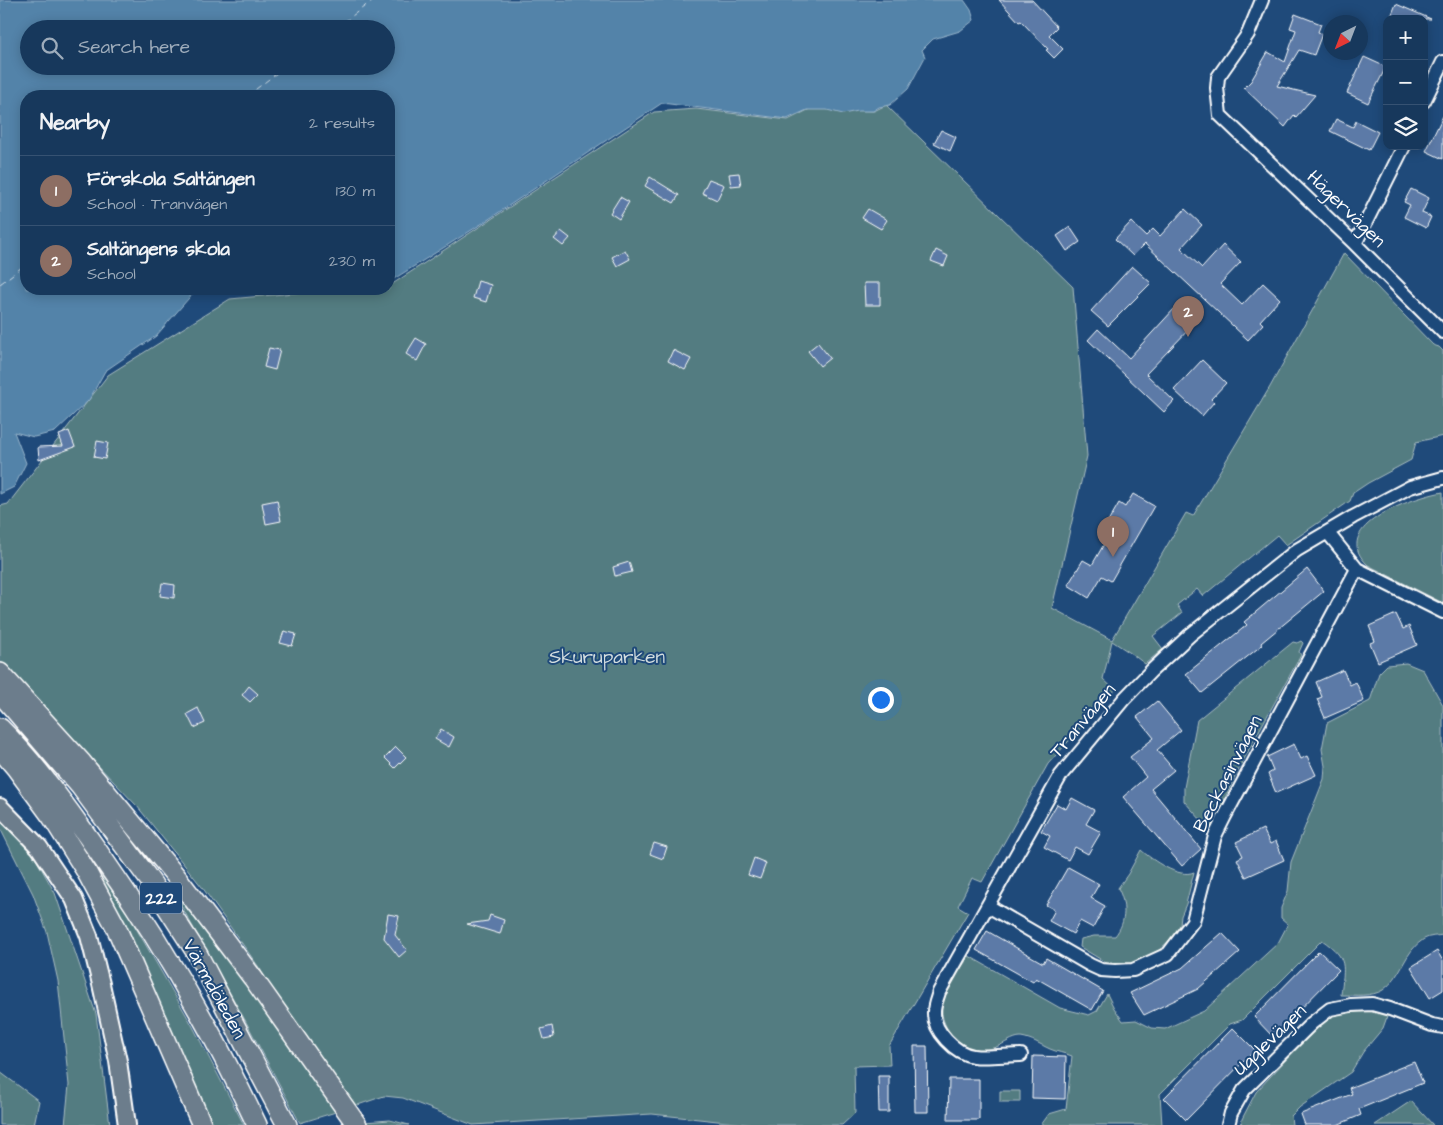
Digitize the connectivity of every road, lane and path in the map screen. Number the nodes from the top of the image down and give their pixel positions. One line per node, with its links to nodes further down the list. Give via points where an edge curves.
1 (1262, 0): 6 (street, Hägervägen, via 1248,34 1218,78 1220,115)
2 (1443, 62): 3 (street)
3 (1439, 84): 4 (street)
4 (1428, 96)
5 (1402, 150): 6 (street)
6 (1356, 244): 7 (street, Hägervägen)
7 (1443, 332)
8 (1443, 478): 9 (street, Tranvägen, via 1410,487)
9 (1328, 533): 10 (street); 17 (street, Tranvägen, via 1297,550 1190,635 1124,700 1061,775)
10 (1357, 569): 11 (street); 17 (street, Beckasinvägen, via 1225,816 1216,836 1192,921 1168,954 1133,970 1101,970)
11 (1443, 612)
12 (0, 674): 14 (highway)
13 (0, 693): 14 (highway, 222)
14 (25, 710): 25 (highway, Värmdöleden / 222, via 151,882 198,956); 26 (highway, via 82,763 175,875)
15 (2, 737): 23 (highway, via 16,768 52,817 116,927); 24 (highway, Värmdöleden / 222, via 81,828 114,874 202,1017)
16 (0, 807): 18 (main road, via 40,847 74,899 89,936)
17 (988, 906): 20 (street, Tranvägen, via 939,992 934,1013 941,1033 960,1051 973,1056)
18 (107, 1017): 21 (main road); 22 (main road, via 118,1061)
19 (1443, 1027): 27 (street, Ugglevägen, via 1372,1004 1330,1009 1244,1090)
20 (1021, 1055)
21 (116, 1125)
22 (127, 1125)
23 (202, 1125)
24 (257, 1125)
25 (288, 1125)
26 (357, 1125)
27 (1228, 1125)

